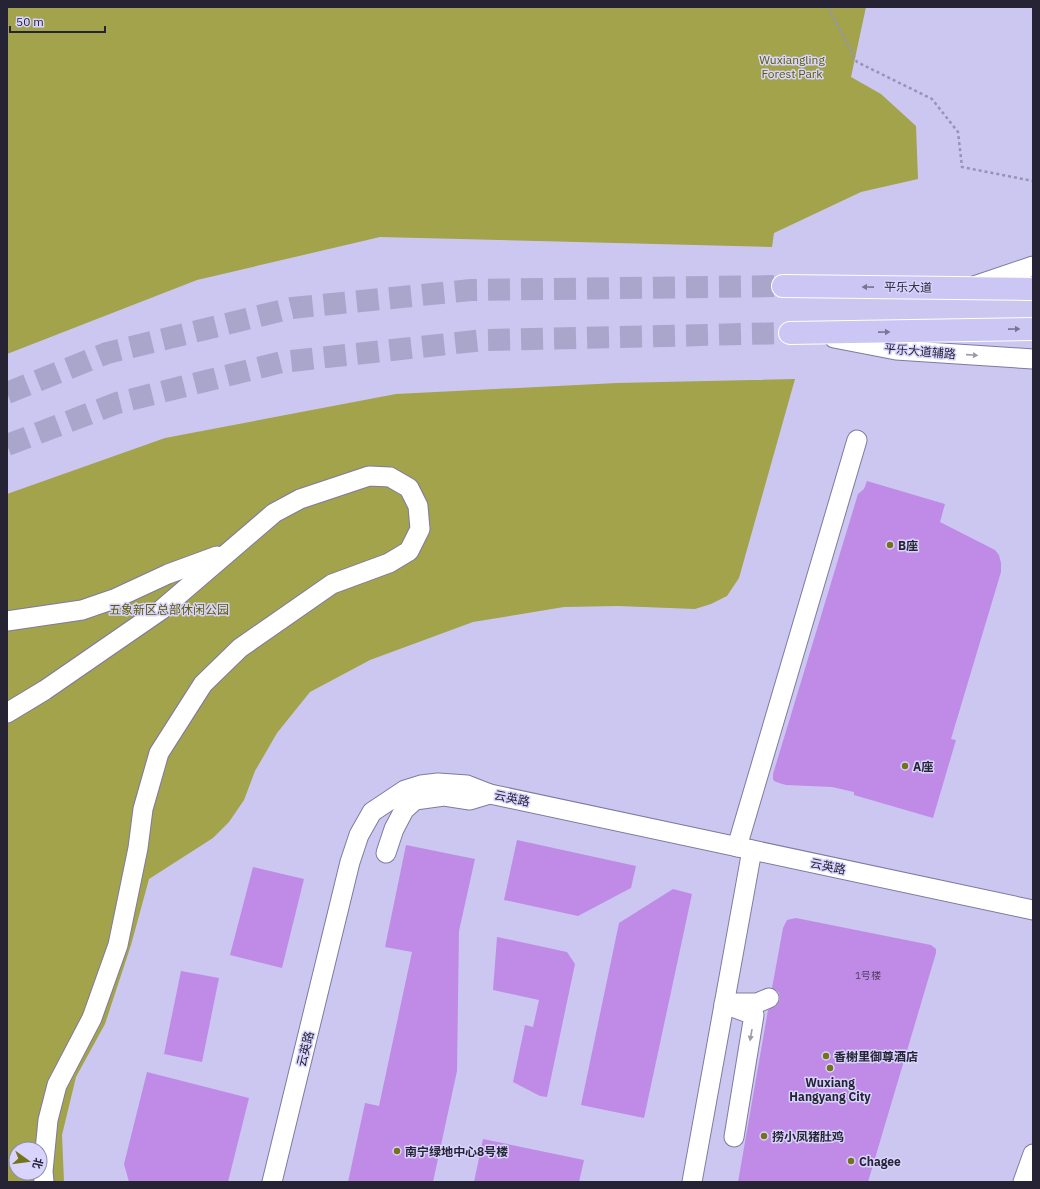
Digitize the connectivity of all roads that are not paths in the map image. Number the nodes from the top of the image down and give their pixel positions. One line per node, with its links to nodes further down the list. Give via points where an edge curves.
1 (1033, 266): 3 (street)
2 (783, 286): 3 (highway, 平乐大道, one-way to 2)
3 (968, 288): 4 (highway, 平乐大道)
4 (1033, 289)
5 (1033, 329): 6 (highway, one-way to 5)
6 (799, 333): 7 (street, 平乐大道辅路, one-way to 7, via 896,350)
7 (1033, 359)
8 (857, 440): 13 (street)
9 (228, 552): 10 (street, via 82,610); 11 (street, via 161,610 45,690); 20 (street, via 274,513 300,499 369,476 390,478 409,488 418,506 420,529 409,551 389,563 332,584 240,648 203,684 160,753 143,809 138,848 118,945 92,1018 57,1085 48,1120)
10 (7, 621)
11 (7, 713)
12 (490, 794): 13 (street, 云英路); 14 (street, via 470,800 444,796 415,800 404,810); 21 (street, 云英路, via 467,785 438,783 405,790 372,812 359,835 350,862)
13 (745, 849): 15 (street, 云英路); 17 (street)
14 (386, 853)
15 (1033, 910)
16 (769, 998): 17 (street, via 757,1003)
17 (724, 1004): 18 (street, one-way to 18, via 754,1015); 22 (street)
18 (734, 1137)
19 (1033, 1154): 23 (street)
20 (44, 1182)
21 (272, 1182)
22 (692, 1182)
23 (1023, 1182)

